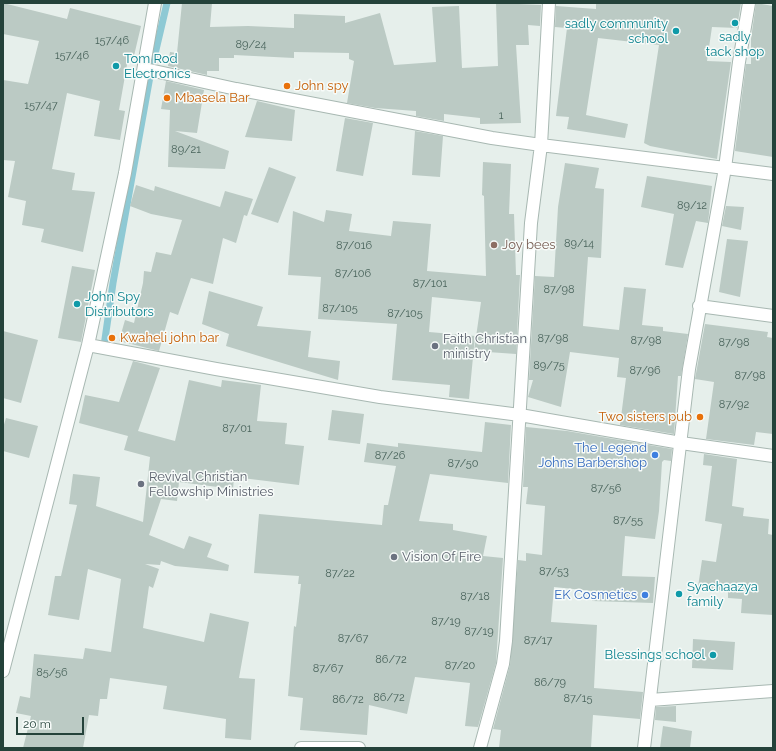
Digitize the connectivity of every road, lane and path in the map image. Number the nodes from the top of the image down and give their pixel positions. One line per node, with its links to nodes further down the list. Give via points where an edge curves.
1 (155, 3): 4 (street)
2 (549, 3): 5 (street)
3 (749, 3): 6 (street)
4 (145, 69): 5 (street); 10 (street)
5 (541, 145): 6 (street); 11 (street, via 532,223)
6 (725, 168): 7 (street); 8 (street)
7 (773, 174)
8 (699, 306): 9 (street); 12 (street)
9 (773, 316)
10 (88, 344): 11 (street, via 380,397); 14 (street)
11 (520, 415): 12 (street); 19 (street, via 506,641 503,664)
12 (681, 443): 13 (street); 16 (street)
13 (773, 456)
14 (3, 671)
15 (773, 691): 16 (street)
16 (650, 700): 20 (street)
17 (301, 748): 18 (street)
18 (359, 748)
19 (480, 748)
20 (644, 748)

